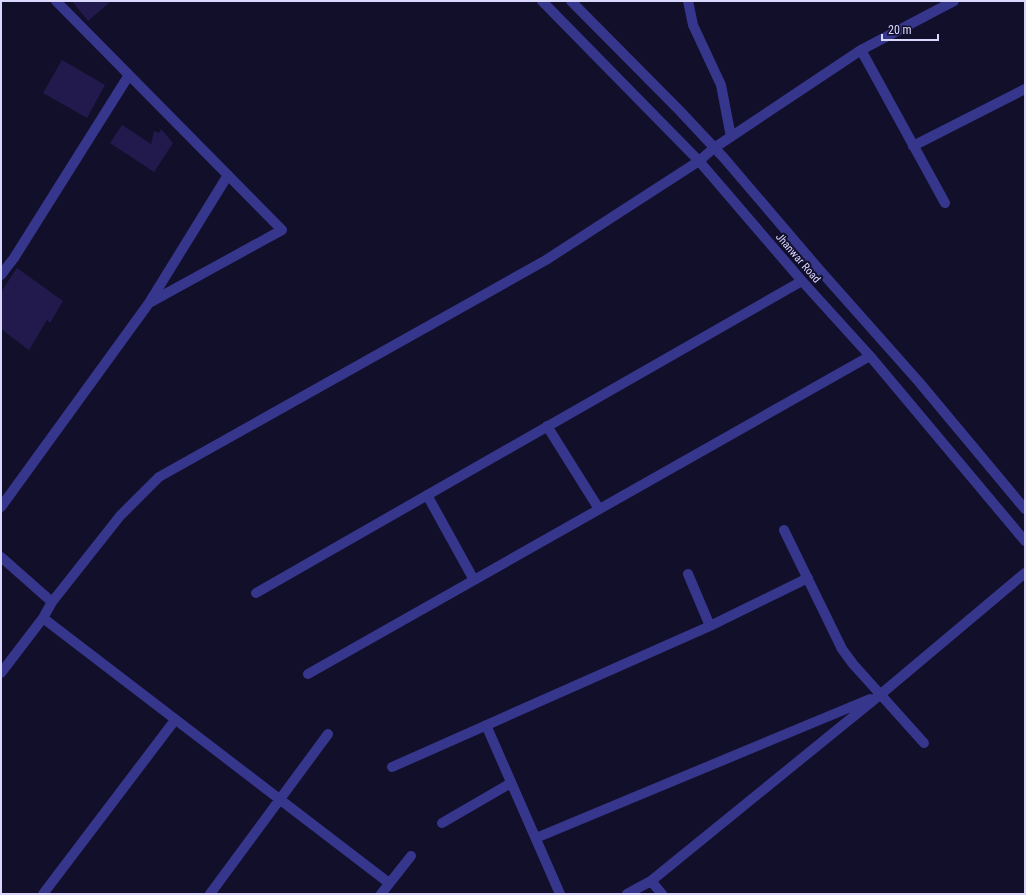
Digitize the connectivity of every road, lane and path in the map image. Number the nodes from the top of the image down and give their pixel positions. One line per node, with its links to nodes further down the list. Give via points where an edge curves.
1 (56, 1): 7 (street)
2 (542, 1): 12 (street, Jhanwar Road)
3 (572, 1): 11 (street, Jhanwar Road)
4 (688, 1): 9 (street, via 693,25 721,84)
5 (954, 1): 6 (street)
6 (861, 50): 9 (street); 10 (street)
7 (129, 75): 13 (street); 15 (street)
8 (1025, 89): 10 (street)
9 (731, 137): 11 (street)
10 (913, 146): 14 (street)
11 (714, 148): 12 (street); 23 (street, Jhanwar Road, via 900,359)
12 (699, 161): 16 (street, Jhanwar Road); 32 (street, via 546,260 159,477 120,516)
13 (228, 175): 17 (street); 17 (street, via 282,230)
14 (945, 203)
15 (1, 275)
16 (802, 280): 18 (street, Jhanwar Road); 19 (street)
17 (149, 303): 21 (street)
18 (870, 356): 22 (street); 25 (street, Jhanwar Road)
19 (547, 426): 20 (street); 22 (street)
20 (427, 495): 30 (street); 31 (street)
21 (2, 505)
22 (599, 509): 30 (street)
23 (1025, 509)
24 (784, 530): 29 (street)
25 (1025, 541)
26 (1, 557): 32 (street)
27 (1025, 573): 37 (street)
28 (688, 574): 34 (street)
29 (808, 578): 34 (street); 37 (street, via 842,649)
30 (474, 580): 36 (street)
31 (256, 593)
32 (52, 602): 33 (street)
33 (43, 618): 35 (street); 38 (street)
34 (710, 626): 39 (street)
35 (1, 673)
36 (308, 674)
37 (882, 694): 41 (street); 46 (street); 48 (street)
38 (175, 720): 44 (street); 50 (street)
39 (486, 726): 42 (street); 43 (street)
40 (328, 734): 44 (street)
41 (924, 743)
42 (392, 767)
43 (511, 783): 45 (street); 46 (street)
44 (280, 800): 49 (street); 51 (street)
45 (442, 823)
46 (536, 838): 53 (street)
47 (411, 856): 49 (street)
48 (651, 880): 54 (street); 55 (street)
49 (389, 883): 52 (street)
50 (43, 894)
51 (210, 894)
52 (381, 894)
53 (560, 894)
54 (627, 894)
55 (662, 894)

